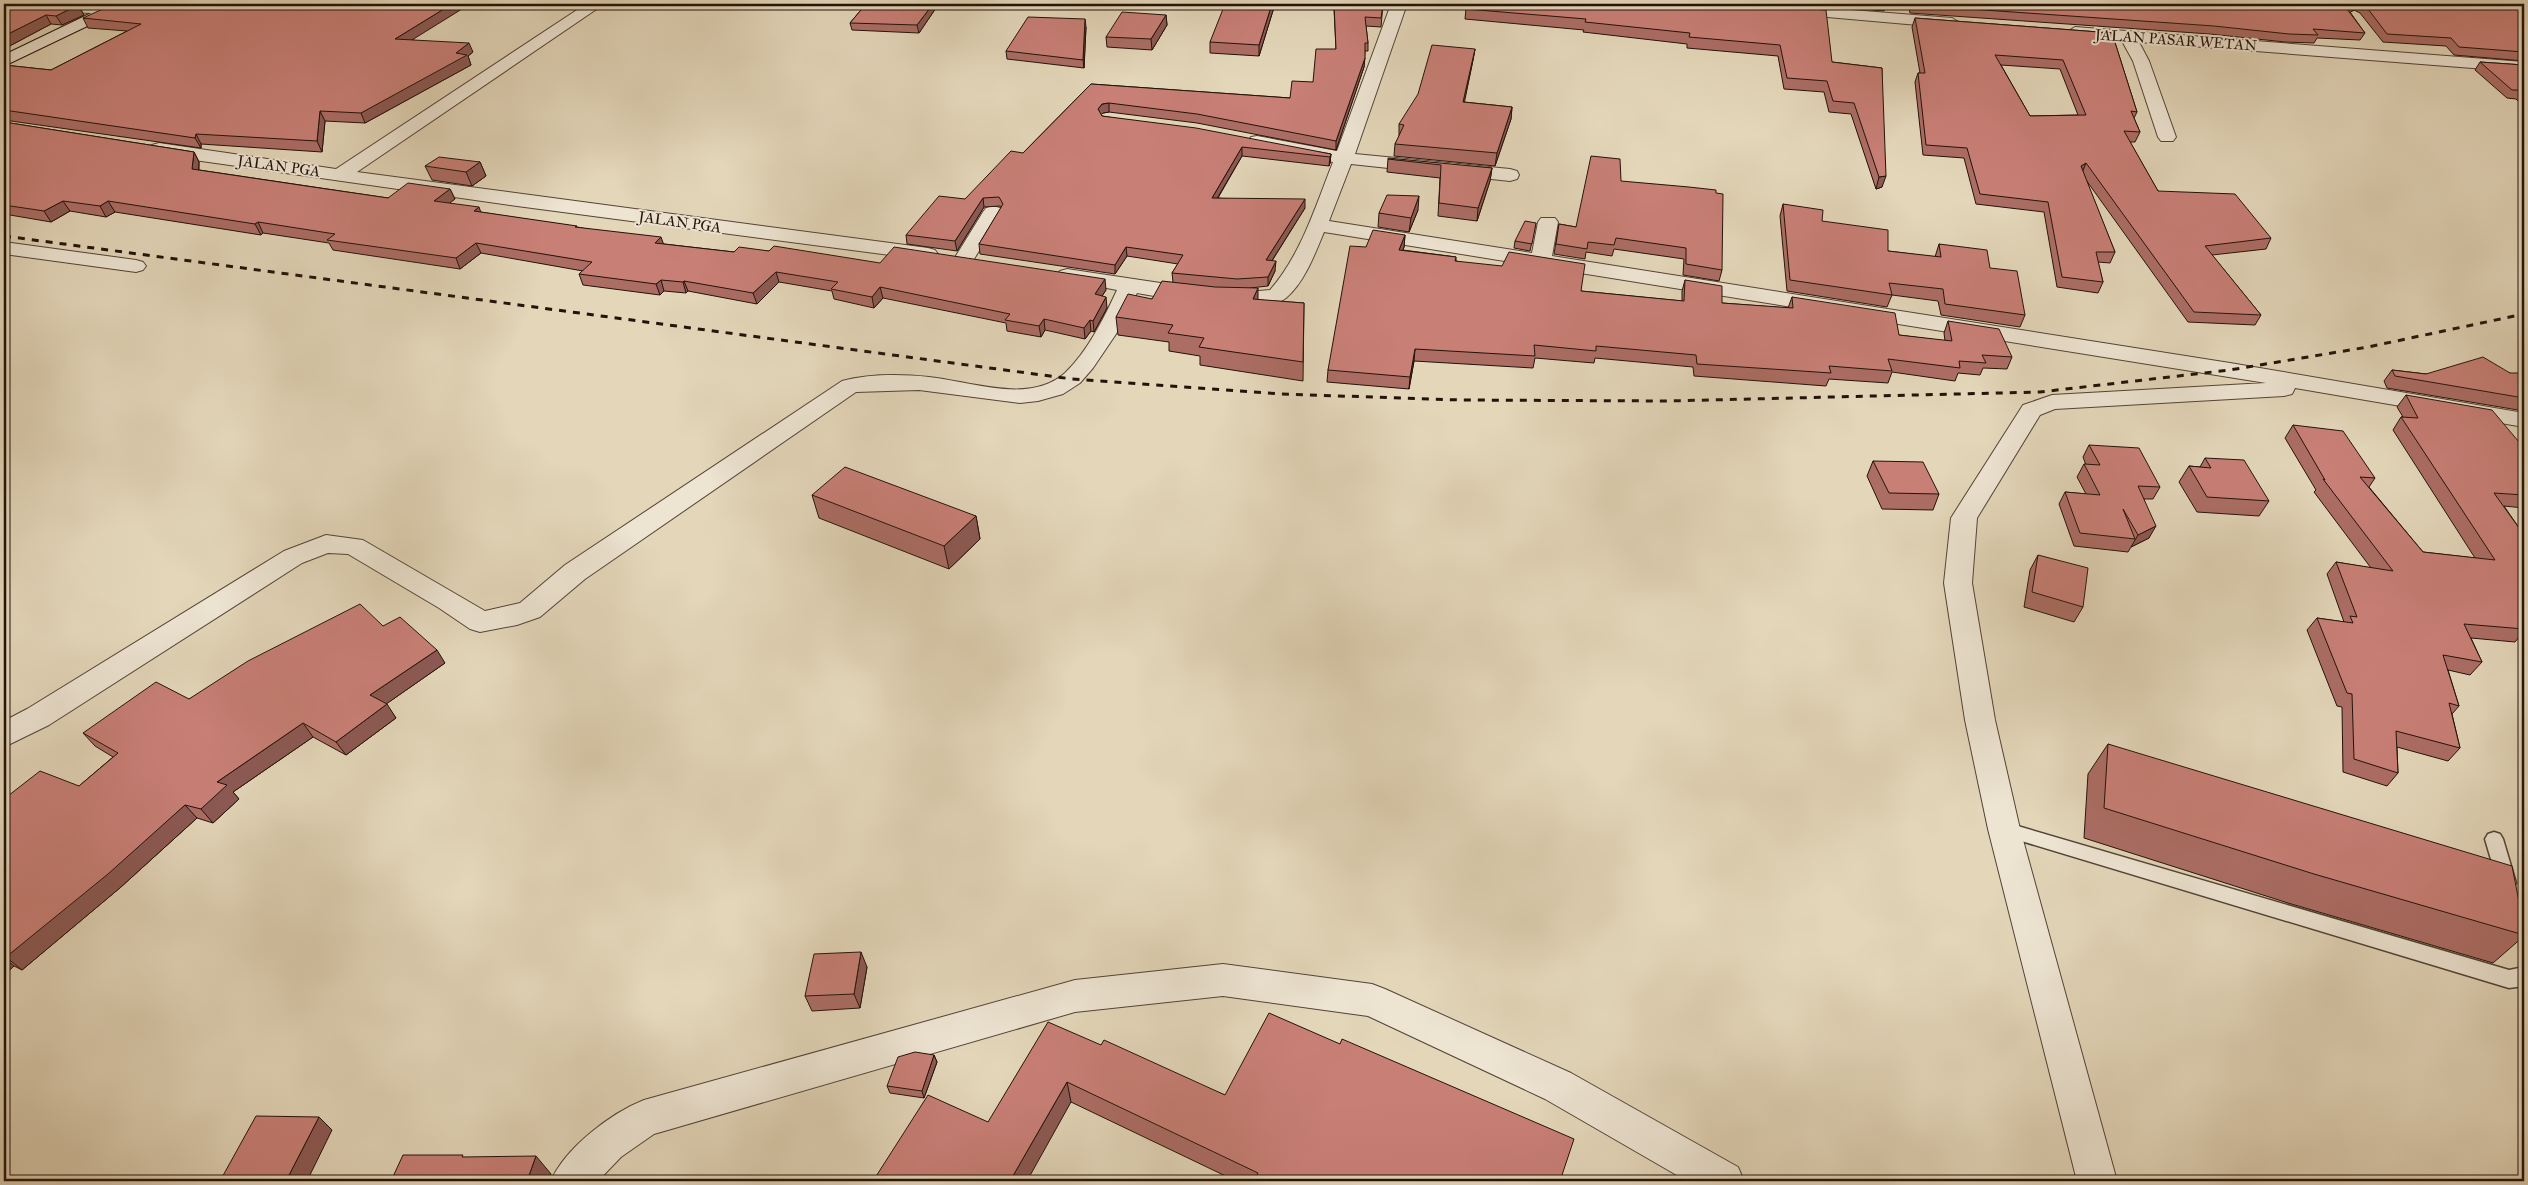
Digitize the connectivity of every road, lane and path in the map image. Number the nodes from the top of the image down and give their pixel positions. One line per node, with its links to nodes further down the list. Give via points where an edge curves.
1 (13, 4): 4 (street)
2 (596, 4): 17 (street)
3 (1399, 4): 16 (street, via 1371,88)
4 (116, 6): 11 (street)
5 (1776, 9): 6 (street)
6 (1972, 24)
7 (2060, 31): 8 (street, JALAN PASAR WETAN)
8 (2128, 36): 10 (street, JALAN PASAR WETAN); 13 (street, via 2141,61)
9 (2370, 40): 10 (street)
10 (2382, 55): 12 (street, JALAN PASAR WETAN)
11 (4, 61)
12 (2524, 67)
13 (2167, 136)
14 (1242, 138): 16 (street)
15 (138, 146): 17 (street, JALAN PGA)
16 (1342, 158): 18 (street); 21 (street)
17 (341, 174): 19 (street, JALAN PGA, via 974,260)
18 (1510, 175)
19 (993, 212)
20 (1548, 222): 23 (street)
21 (1317, 225): 23 (street); 26 (street, via 1291,280 1278,294 1246,299)
22 (4, 248): 24 (street)
23 (1541, 260): 27 (street)
24 (136, 266)
25 (1052, 272): 26 (street)
26 (1131, 284): 29 (street, via 1110,330 1072,379 1058,388 1033,395 1005,395 884,381 850,386 575,572 530,610 508,618 480,622 354,546 326,544 293,557)
27 (2315, 384): 28 (street); 30 (street, via 2264,392 2052,402 2031,410 1964,518 1958,583 1980,720)
28 (2524, 420)
29 (4, 735)
30 (2004, 829): 33 (lane, via 2509,979); 36 (street)
31 (2494, 839): 32 (lane)
32 (2513, 901)
33 (2524, 976)
34 (571, 1181): 35 (street, via 607,1144 644,1118 1075,996 1223,980 1372,1000 1558,1086)
35 (1724, 1181)
36 (2097, 1181)

